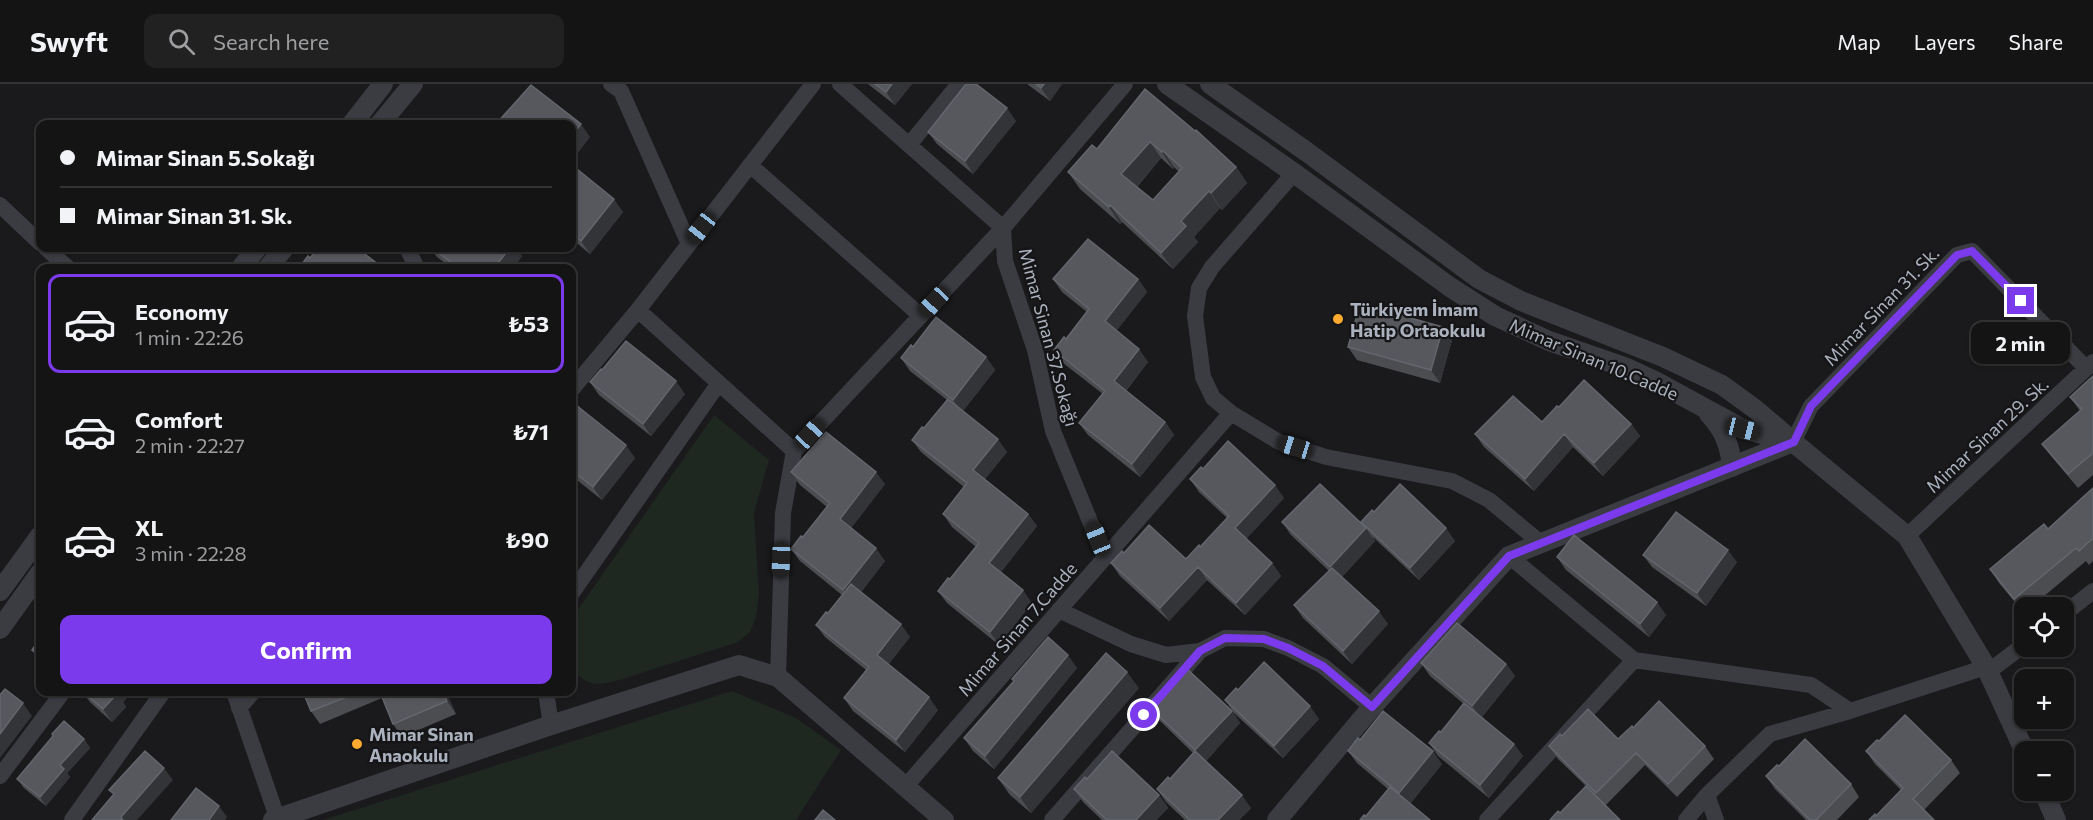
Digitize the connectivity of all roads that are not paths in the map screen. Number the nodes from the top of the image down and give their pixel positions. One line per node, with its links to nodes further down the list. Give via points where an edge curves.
1 (383, 84): 10 (street)
2 (412, 84): 11 (street)
3 (813, 84): 13 (street)
4 (840, 84): 12 (street, Mimar Sinan 37.Sokağı)
5 (959, 84): 12 (street)
6 (1125, 84): 16 (street)
7 (1167, 84): 14 (street, Mimar Sinan 10.Cadde)
8 (1210, 84): 32 (street, Mimar Sinan 10.Cadde, via 1479,279 1521,301 1663,357 1722,385)
9 (620, 86): 18 (street)
10 (355, 120)
11 (383, 120)
12 (909, 145): 16 (street, Mimar Sinan 37.Sokağı)
13 (750, 165): 18 (street); 26 (street)
14 (1294, 173): 30 (street, Mimar Sinan 10.Cadde, via 1495,316 1550,341 1627,368); 31 (street, via 1212,267 1199,288 1195,316 1203,377 1213,398)
15 (0, 205): 17 (street)
16 (1003, 228): 26 (street); 39 (street, Mimar Sinan 37.Sokağı, via 1005,261 1035,350 1053,431)
17 (36, 239)
18 (689, 244): 25 (street)
19 (50, 252): 22 (street)
20 (254, 252): 23 (street)
21 (281, 252): 24 (street)
22 (64, 264)
23 (244, 264)
24 (271, 264)
25 (638, 310): 28 (street); 29 (street)
26 (921, 316): 33 (street)
27 (2090, 365): 32 (street, Mimar Sinan 31. Sk., via 1972,251 1957,255 1811,406); 35 (street, Mimar Sinan 29. Sk.)
28 (719, 383): 33 (street); 41 (street)
29 (576, 384)
30 (1701, 405): 32 (street, Mimar Sinan 10.Cadde, via 1743,429); 34 (street, via 1728,441)
31 (1231, 413): 37 (street, via 1279,442 1317,454 1452,481 1488,500); 39 (street, Mimar Sinan 7.Cadde)
32 (1794, 442): 34 (street); 35 (street)
33 (794, 451): 51 (street, via 783,513)
34 (1732, 467): 37 (street)
35 (1907, 536): 50 (street)
36 (36, 542): 42 (street)
37 (1542, 544): 38 (street)
38 (1509, 556): 49 (street); 57 (street)
39 (1105, 558): 45 (street, Mimar Sinan 7.Cadde)
40 (36, 579): 46 (street)
41 (576, 587)
42 (0, 591)
43 (2093, 591): 44 (street)
44 (2074, 606)
45 (1059, 610): 47 (street, via 1131,644 1166,655); 63 (street, Mimar Sinan 7.Cadde)
46 (0, 629)
47 (1200, 651): 57 (street, via 1225,638 1264,639 1323,666); 69 (street)
48 (2014, 651): 50 (street)
49 (1634, 660): 59 (street, via 1811,685); 71 (street)
50 (1987, 669): 59 (street); 61 (street)
51 (777, 677): 60 (street, via 739,665); 63 (street)
52 (60, 696): 62 (street)
53 (160, 696): 67 (street)
54 (235, 696): 58 (street)
55 (250, 696): 58 (street)
56 (547, 696): 60 (street)
57 (1372, 707): 70 (street)
58 (239, 708): 66 (street)
59 (1850, 711): 64 (street, via 1770,734)
60 (551, 725): 66 (street)
61 (2020, 741)
62 (0, 776)
63 (905, 787): 68 (street)
64 (1707, 795): 72 (street); 73 (street)
65 (2048, 801): 74 (street)
66 (275, 819)
67 (72, 820)
68 (944, 820)
69 (1052, 820)
70 (1277, 820)
71 (1487, 820)
72 (1686, 820)
73 (1716, 820)
74 (2056, 820)

